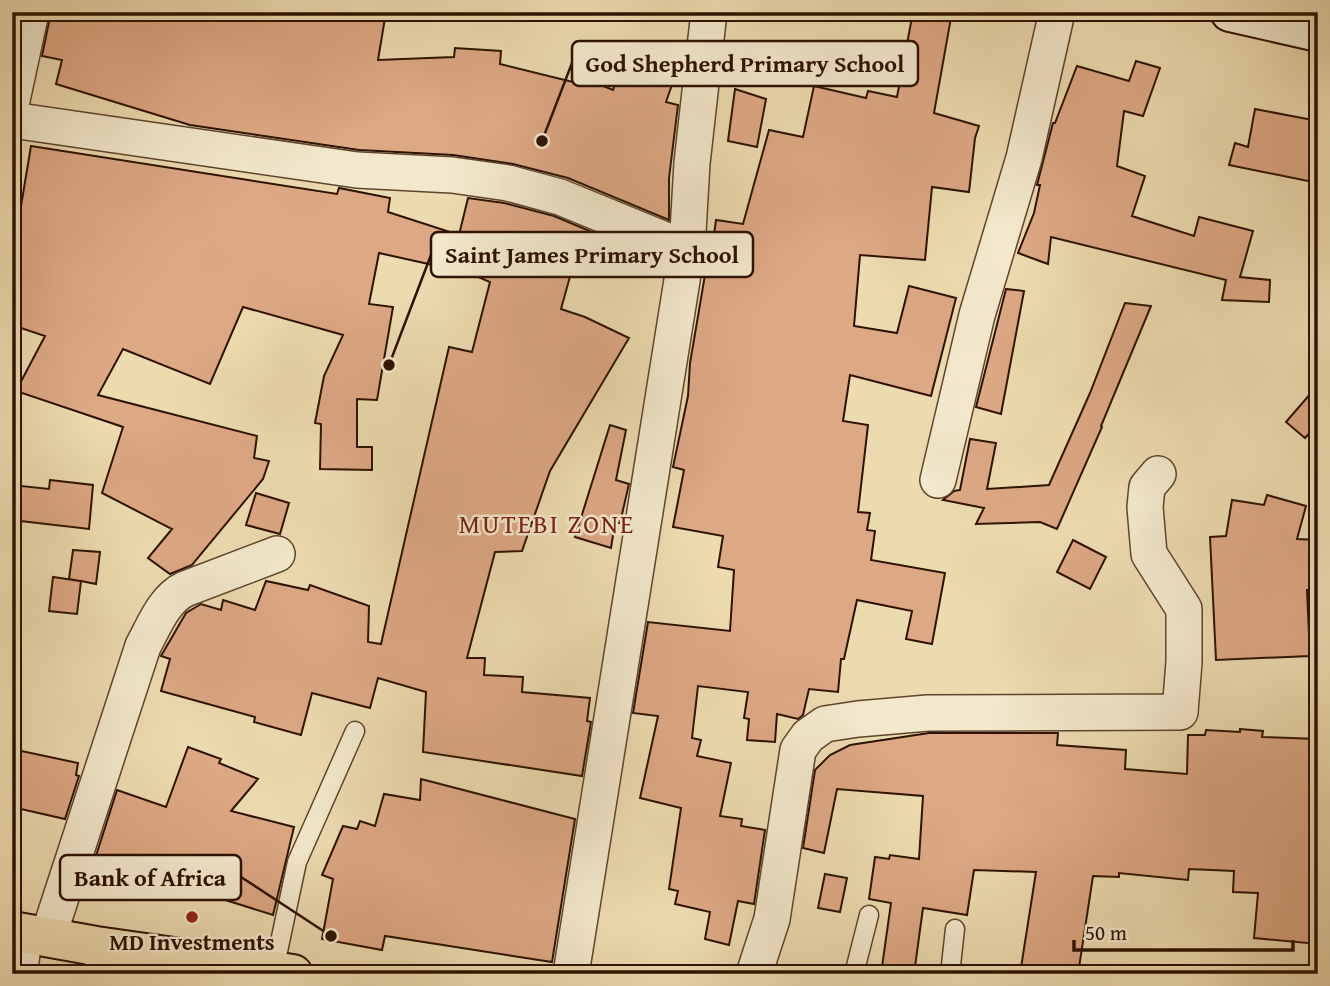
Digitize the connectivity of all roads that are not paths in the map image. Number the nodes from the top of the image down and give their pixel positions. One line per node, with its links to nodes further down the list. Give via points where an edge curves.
1 (31, 12): 6 (street)
2 (709, 12): 8 (street)
3 (1057, 12): 10 (street, via 1024,158 977,315)
4 (1230, 12): 5 (main road)
5 (1318, 32)
6 (12, 100)
7 (12, 120): 8 (street, via 357,170 508,183 560,197)
8 (687, 249): 19 (street)
9 (1158, 474): 20 (street, via 1147,487 1149,554 1184,609 1180,712 928,713 825,724 798,750 772,919)
10 (939, 480)
11 (277, 554): 15 (street, via 175,593 167,604 143,646)
12 (355, 731): 17 (lane, via 297,862)
13 (869, 915): 21 (lane)
14 (956, 929): 22 (lane)
15 (31, 934): 16 (main road); 18 (lane)
16 (94, 960): 17 (main road)
17 (284, 972)
18 (28, 974)
19 (571, 974)
20 (754, 974)
21 (854, 974)
22 (950, 974)

